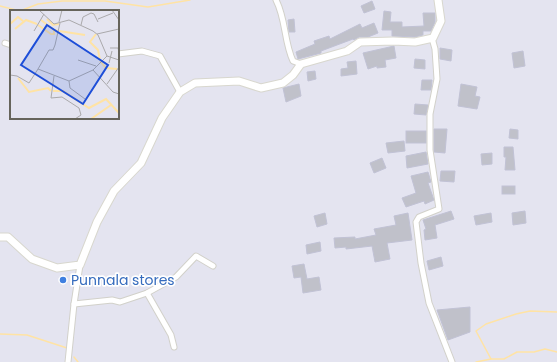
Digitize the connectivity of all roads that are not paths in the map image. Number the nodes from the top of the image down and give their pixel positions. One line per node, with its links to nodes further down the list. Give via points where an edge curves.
1 (276, 0): 7 (street, via 282,14 289,52 294,61)
2 (438, 0): 3 (main road, via 441,21)
3 (432, 38): 7 (main road, via 415,42 360,42 347,51); 16 (street, via 436,79 430,114 430,150 440,209 419,216 416,222 429,303)
4 (5, 44): 5 (street)
5 (10, 46)
6 (119, 54): 8 (street, via 142,51 160,56)
7 (300, 64): 8 (main road, via 293,75 283,83 261,88 239,82 194,83)
8 (180, 92): 10 (main road, via 162,118 141,163 114,191 94,228)
9 (0, 237): 10 (main road, via 8,237 32,259 56,268)
10 (80, 265): 13 (street)
11 (213, 266): 12 (street, via 196,256 176,277)
12 (147, 293): 13 (street, via 120,302 112,300); 14 (street, via 171,334)
13 (74, 304): 15 (street)
14 (174, 347)
15 (68, 362)
16 (452, 362)

